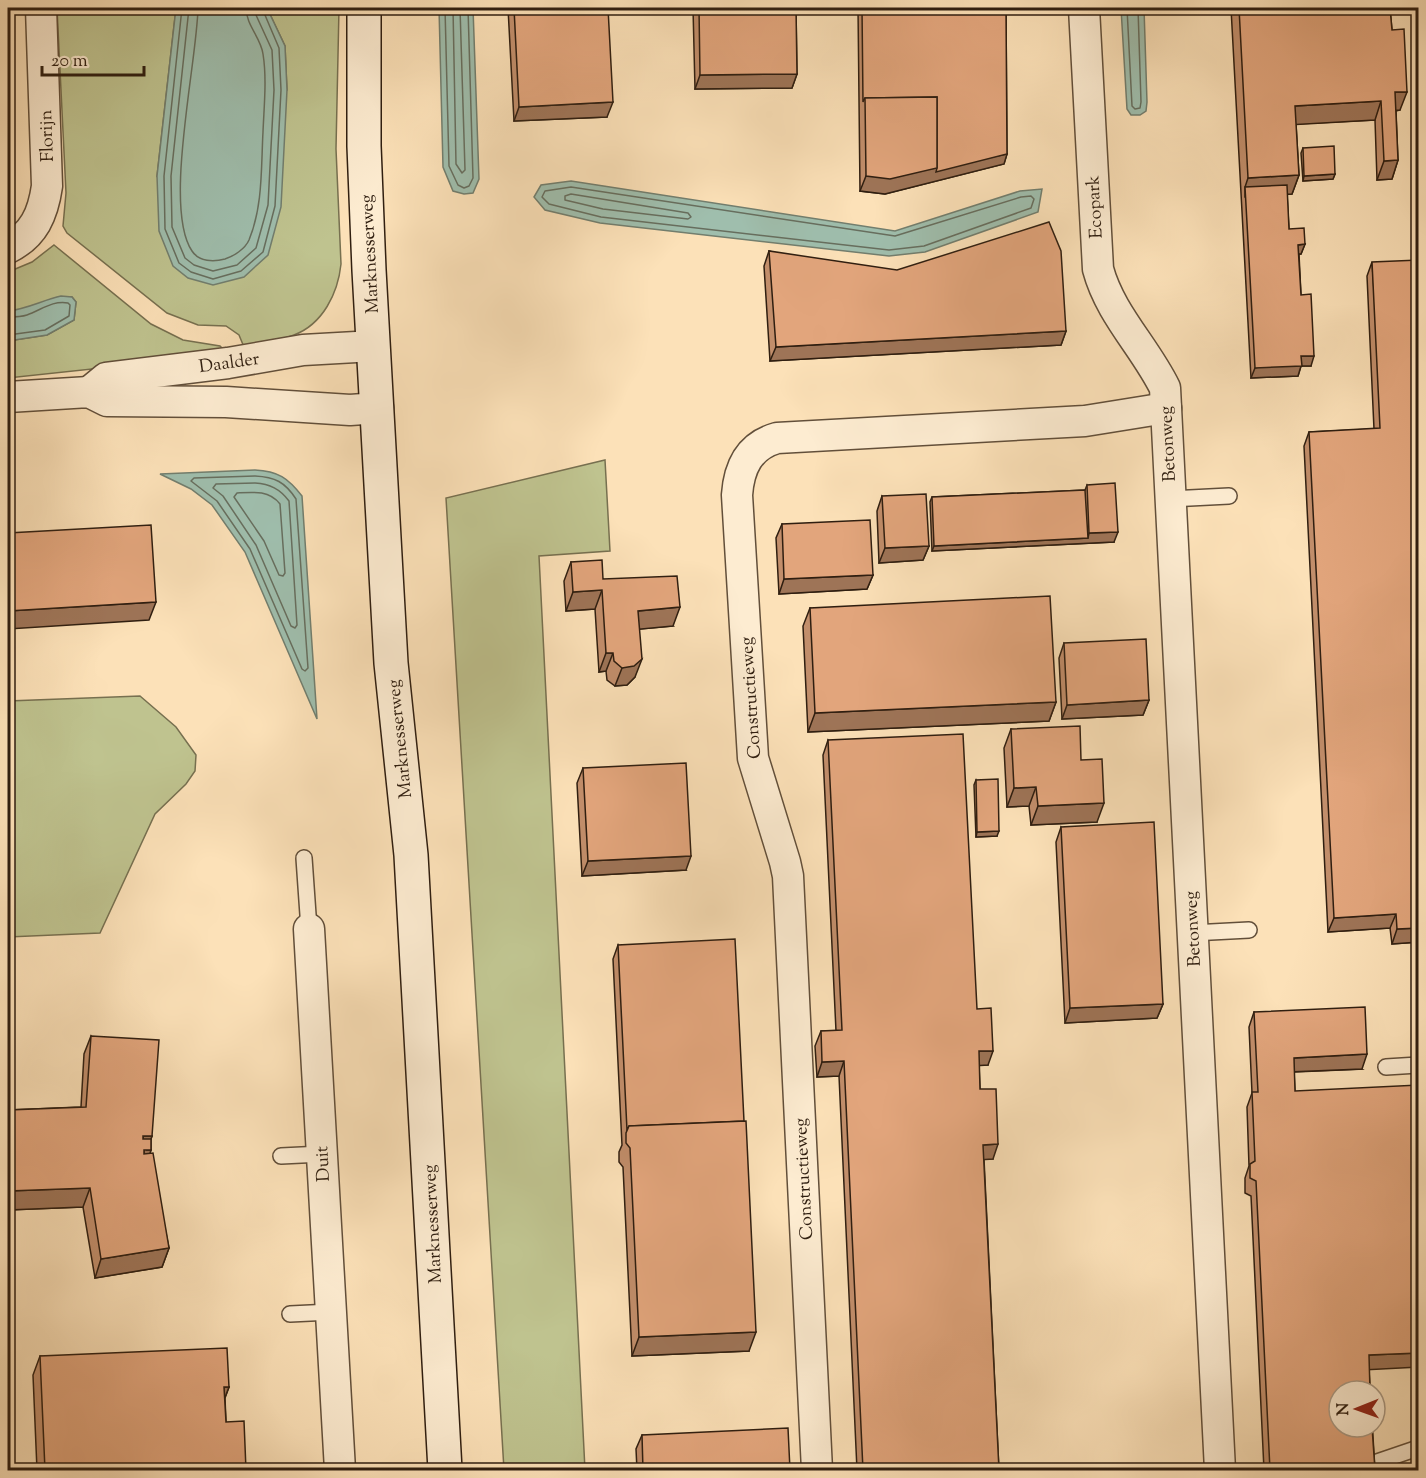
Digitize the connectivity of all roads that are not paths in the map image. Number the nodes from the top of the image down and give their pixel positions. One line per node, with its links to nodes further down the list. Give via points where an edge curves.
1 (41, 8): 4 (street, Florijn, via 48,186 38,220 28,235)
2 (364, 8): 5 (main road, Marknesserweg, via 364,146)
3 (1083, 8): 8 (street, Ecopark, via 1098,269 1109,300 1150,361)
4 (8, 248)
5 (375, 346): 6 (street, Daalder, via 303,350 106,378); 9 (main road, Marknesserweg)
6 (89, 392): 7 (street, Daalder); 9 (street, Daalder, via 107,401)
7 (8, 397)
8 (1165, 398): 11 (street, Betonweg); 26 (street, Constructieweg, via 1085,421 777,438 762,444 741,468 737,495 753,758 788,876)
9 (378, 408): 25 (main road, Marknesserweg, via 392,663 414,902)
10 (1229, 496): 11 (lane)
11 (1170, 499): 15 (street, Betonweg)
12 (304, 858): 13 (lane, Duit)
13 (309, 929): 18 (street, Duit)
14 (1249, 930): 15 (lane)
15 (1192, 933): 27 (street, Betonweg)
16 (1419, 1065): 17 (lane)
17 (1386, 1067)
18 (322, 1154): 19 (lane); 20 (street, Duit)
19 (281, 1156)
20 (331, 1312): 21 (lane); 24 (street, Duit)
21 (290, 1314)
22 (1419, 1448): 23 (lane)
23 (1368, 1465)
24 (340, 1470)
25 (445, 1470)
26 (817, 1470)
27 (1220, 1470)

